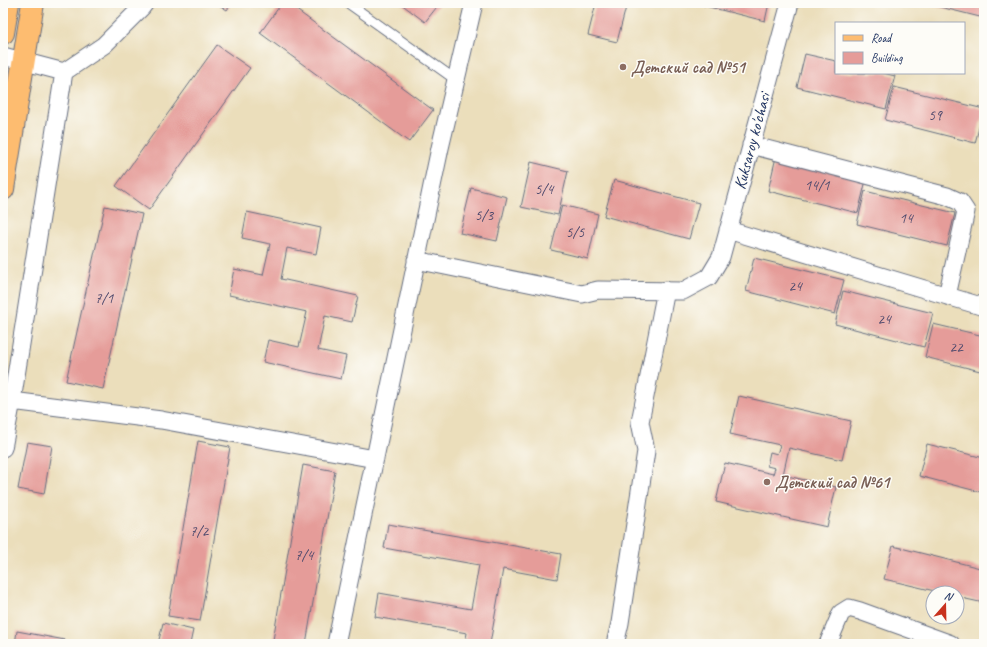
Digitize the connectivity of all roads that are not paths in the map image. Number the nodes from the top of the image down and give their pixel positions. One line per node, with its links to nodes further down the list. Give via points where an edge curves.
1 (8, 3): 7 (main road)
2 (33, 3): 9 (main road)
3 (145, 3): 10 (street, via 104,45)
4 (348, 3): 11 (lane)
5 (474, 3): 11 (street)
6 (790, 3): 12 (street, Kuksaroy ko'chasi)
7 (3, 33)
8 (3, 56): 9 (street)
9 (24, 61): 10 (street); 13 (main road)
10 (64, 72): 19 (street)
11 (456, 80): 15 (street)
12 (751, 145): 14 (street, Kuksaroy ko'chasi); 17 (street, via 947,196 960,202 966,211)
13 (3, 189)
14 (728, 230): 16 (street, Kuksaroy ko'chasi, via 721,257 709,277 683,291); 17 (street)
15 (416, 260): 16 (street, via 582,294 598,290); 21 (street)
16 (666, 290): 23 (street, via 640,422 646,451)
17 (947, 296): 18 (street)
18 (984, 308)
19 (12, 401): 20 (street); 21 (street, via 161,420)
20 (3, 448)
21 (375, 459): 22 (street)
22 (336, 644)
23 (615, 644)
24 (828, 644): 25 (street, via 841,612 849,608)
25 (951, 644)

